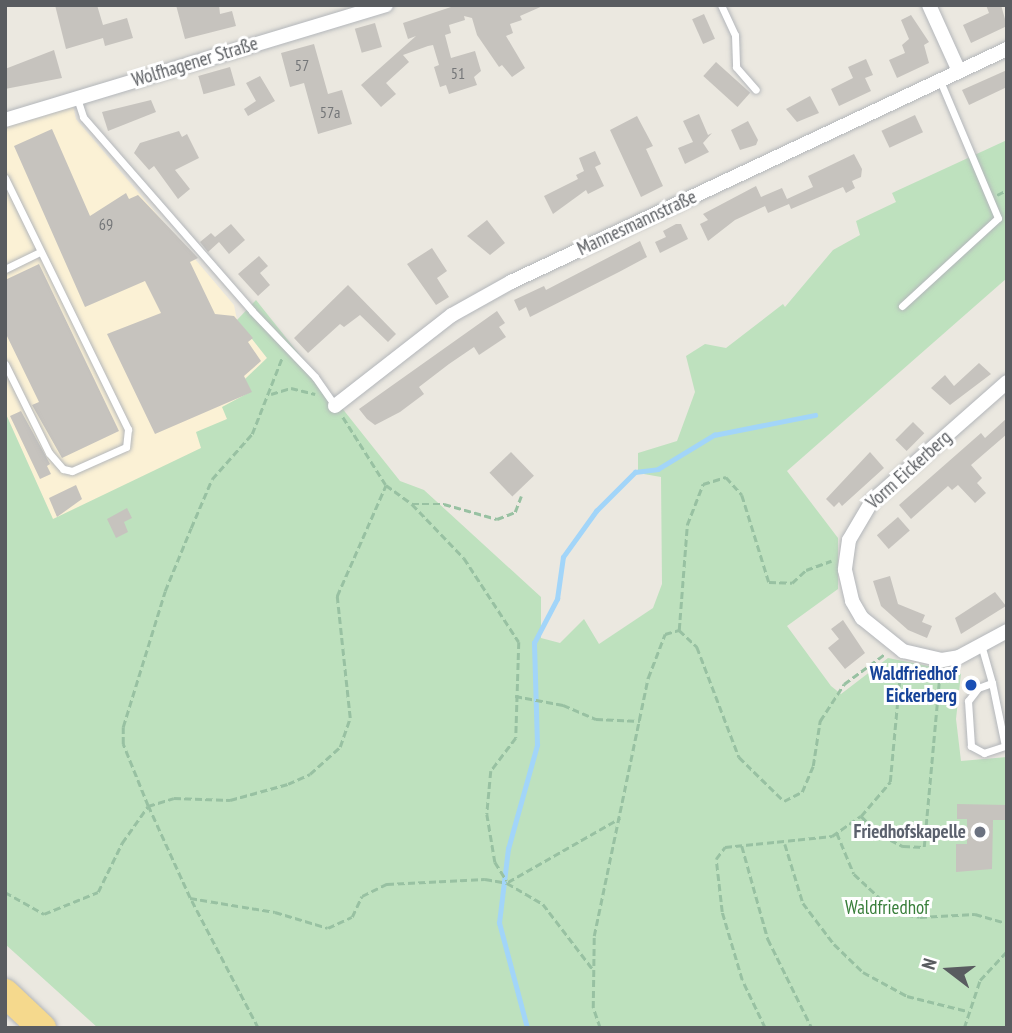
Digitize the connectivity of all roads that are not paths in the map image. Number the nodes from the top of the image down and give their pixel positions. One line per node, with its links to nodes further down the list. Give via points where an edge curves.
1 (386, 5): 4 (street, Wolfhagener Straße)
2 (721, 5): 8 (lane, via 735,35 736,68)
3 (929, 5): 6 (street)
4 (354, 10): 9 (street, Wolfhagener Straße)
5 (1007, 49): 6 (street, Mannesmannstraße)
6 (959, 71): 7 (street, Mannesmannstraße)
7 (940, 81): 14 (lane, via 998,218); 17 (street, Mannesmannstraße, via 511,282 452,315)
8 (757, 90)
9 (77, 98): 10 (street, Wolfhagener Straße); 17 (lane, via 83,117)
10 (5, 120)
11 (5, 178): 12 (lane)
12 (40, 252): 13 (lane); 15 (lane, via 128,429 126,447 72,471 63,469 49,453)
13 (5, 270)
14 (902, 306)
15 (5, 364)
16 (1007, 382): 19 (street, Vorm Eickerberg, via 872,501 854,527 845,555 852,601 869,626 898,648 942,660)
17 (331, 402)
18 (1007, 631): 19 (street, Vorm Eickerberg)
19 (982, 648): 20 (lane)
20 (992, 682): 20 (lane, via 1004,746 984,754 971,746 968,701 978,688)
21 (5, 993): 22 (highway)
22 (42, 1028)

